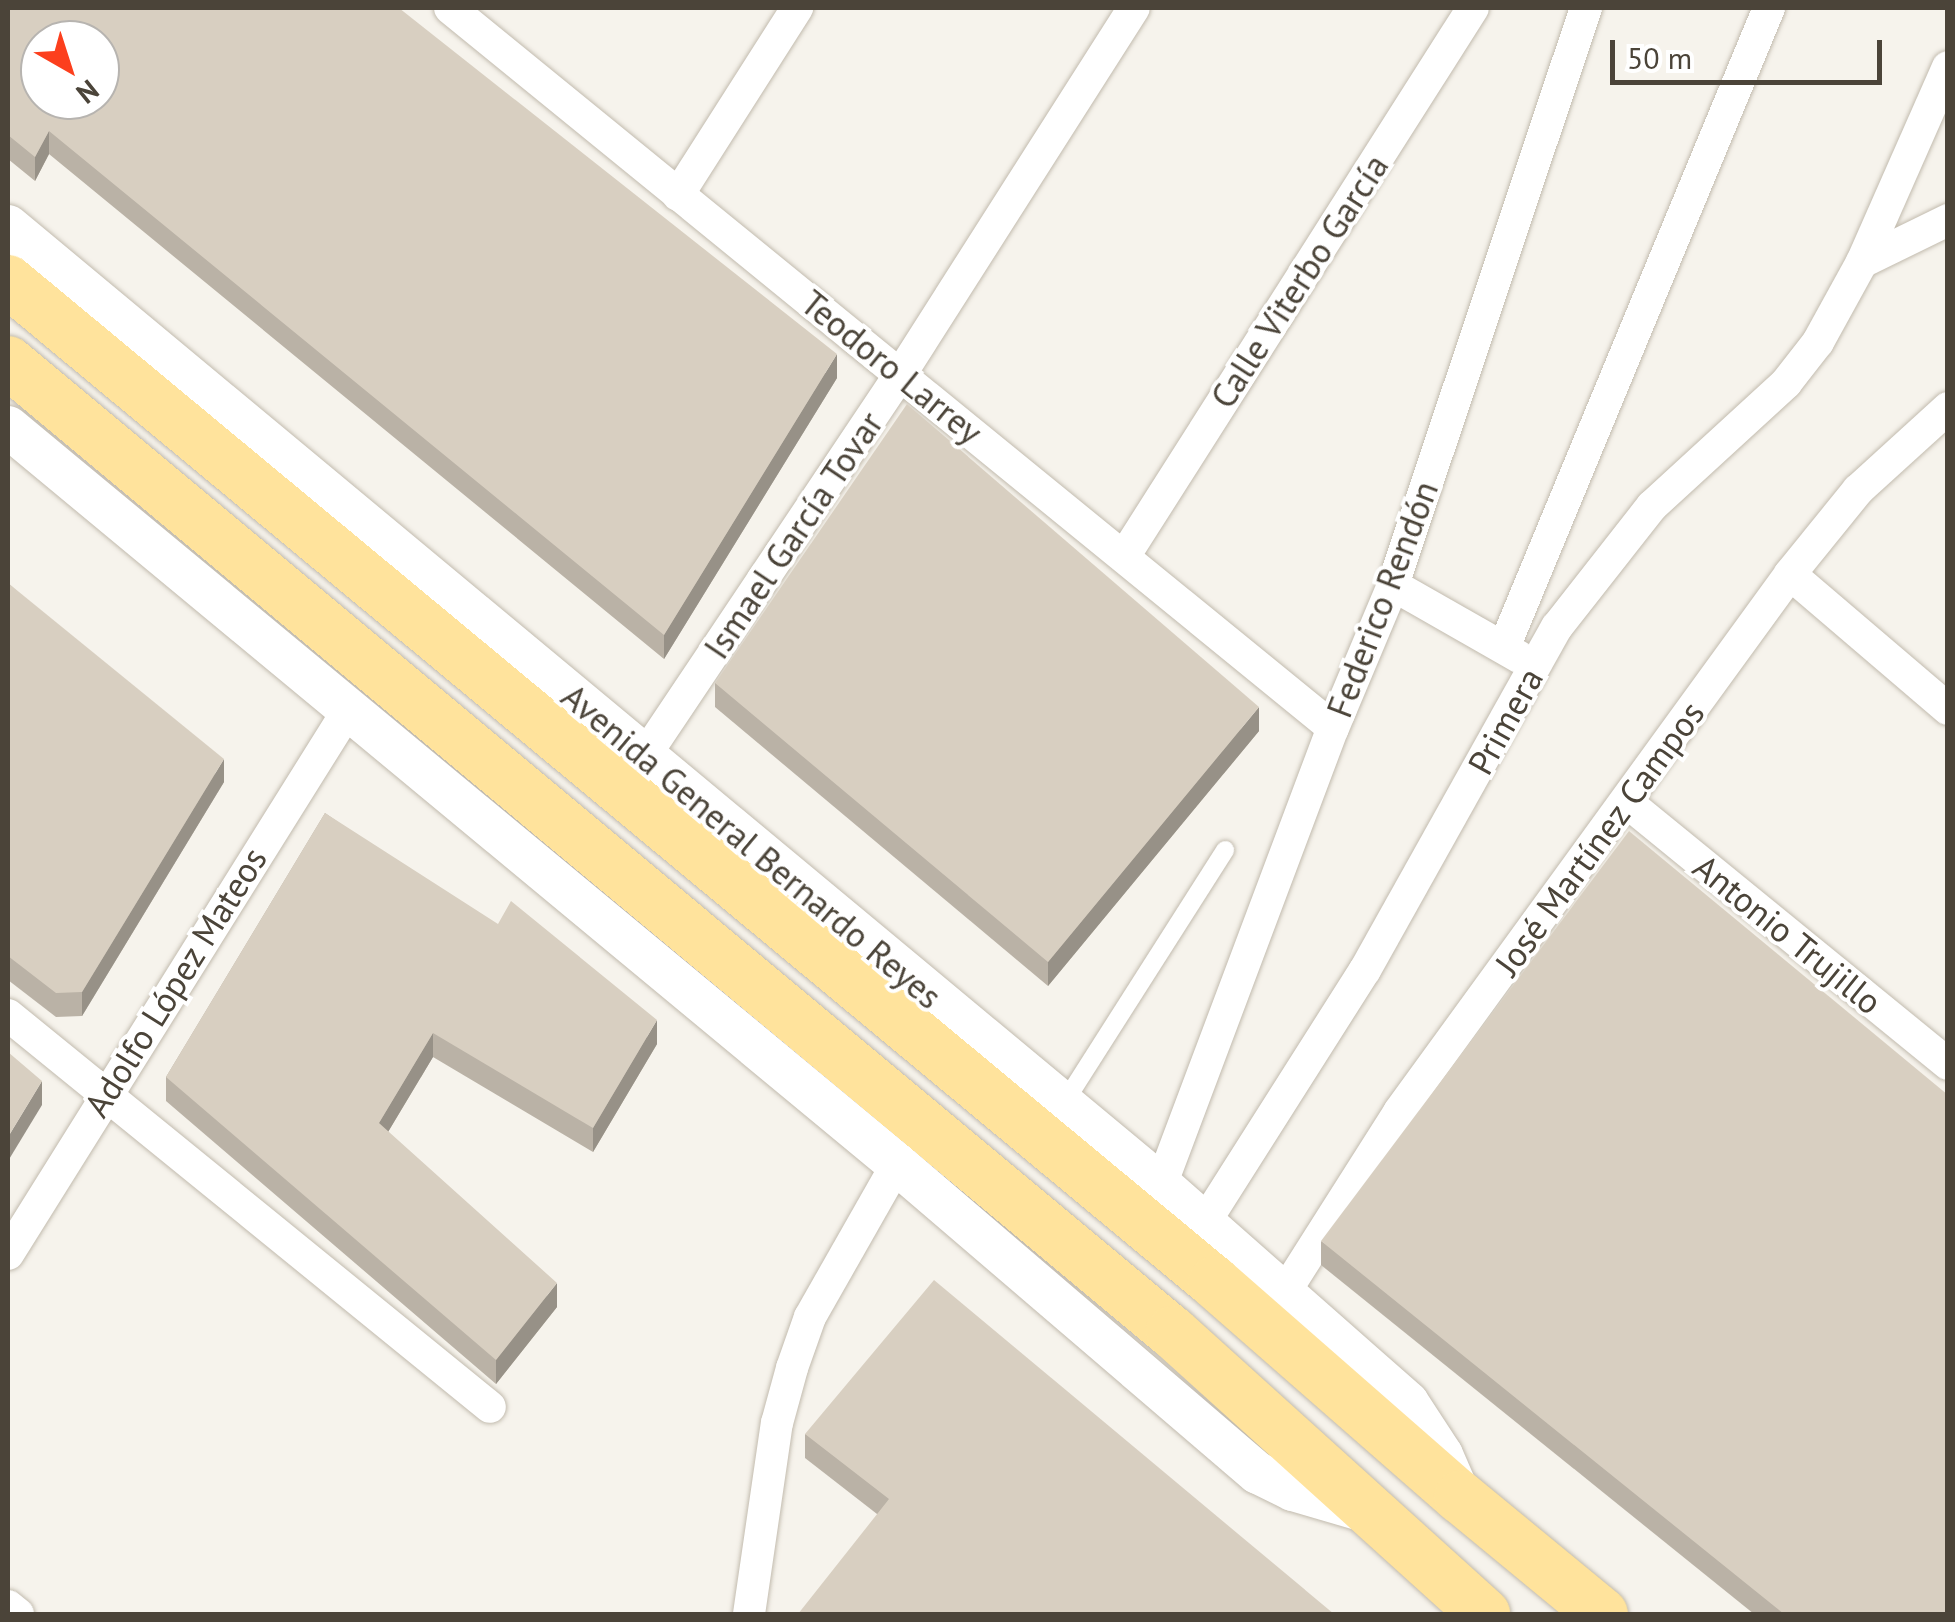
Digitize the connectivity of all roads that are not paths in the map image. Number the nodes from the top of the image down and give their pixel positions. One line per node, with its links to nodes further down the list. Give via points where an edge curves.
1 (452, 8): 8 (street, Teodoro Larrey)
2 (797, 8): 8 (street)
3 (1134, 8): 14 (street, Ismael García Tovar)
4 (1473, 8): 17 (street, Calle Viterbo García)
5 (1586, 8): 19 (street, Federico Rendón)
6 (1768, 8): 20 (street, Primera)
7 (1948, 68): 11 (street, Primera)
8 (678, 195): 14 (street, Teodoro Larrey)
9 (1948, 220): 11 (street)
10 (8, 226): 25 (street, Avenida General Bernardo Reyes)
11 (1862, 262): 21 (street, Primera, via 1818,342 1786,383 1652,506 1566,614)
12 (8, 280): 38 (main road, Avenida General Bernardo Reyes, via 1214,1282)
13 (8, 362): 39 (main road, via 1172,1332)
14 (900, 375): 17 (street, Teodoro Larrey); 25 (street, Ismael García Tovar)
15 (1948, 408): 18 (street, José Martínez Campos, via 1858,490)
16 (8, 428): 23 (street)
17 (1124, 555): 24 (street, Teodoro Larrey)
18 (1790, 574): 22 (street); 26 (street, José Martínez Campos)
19 (1392, 585): 20 (street); 24 (street, Federico Rendón)
20 (1505, 645): 21 (street)
21 (1535, 669): 34 (street, Primera, via 1365,970)
22 (1948, 709)
23 (347, 712): 30 (street, Adolfo López Mateos); 32 (street)
24 (1333, 728): 33 (street, Federico Rendón)
25 (644, 757): 31 (street, Avenida General Bernardo Reyes)
26 (1628, 803): 29 (street, Antonio Trujillo); 36 (street, José Martínez Campos, via 1399,1112)
27 (1224, 850): 31 (lane)
28 (8, 1015): 30 (street)
29 (1948, 1064)
30 (105, 1095): 35 (street, Adolfo López Mateos); 37 (street)
31 (1063, 1105): 33 (street, Avenida General Bernardo Reyes)
32 (897, 1164): 39 (street, via 1258,1473); 42 (street, via 810,1317 792,1368)
33 (1160, 1185): 34 (street, Avenida General Bernardo Reyes)
34 (1204, 1225): 36 (street, Avenida General Bernardo Reyes)
35 (8, 1254)
36 (1284, 1295): 38 (street, Avenida General Bernardo Reyes, via 1408,1403)
37 (490, 1407)
38 (1460, 1497): 44 (main road, Avenida General Bernardo Reyes)
39 (1368, 1512): 43 (main road)
40 (8, 1606): 41 (street)
41 (18, 1614)
42 (749, 1614)
43 (1484, 1614)
44 (1602, 1614)

